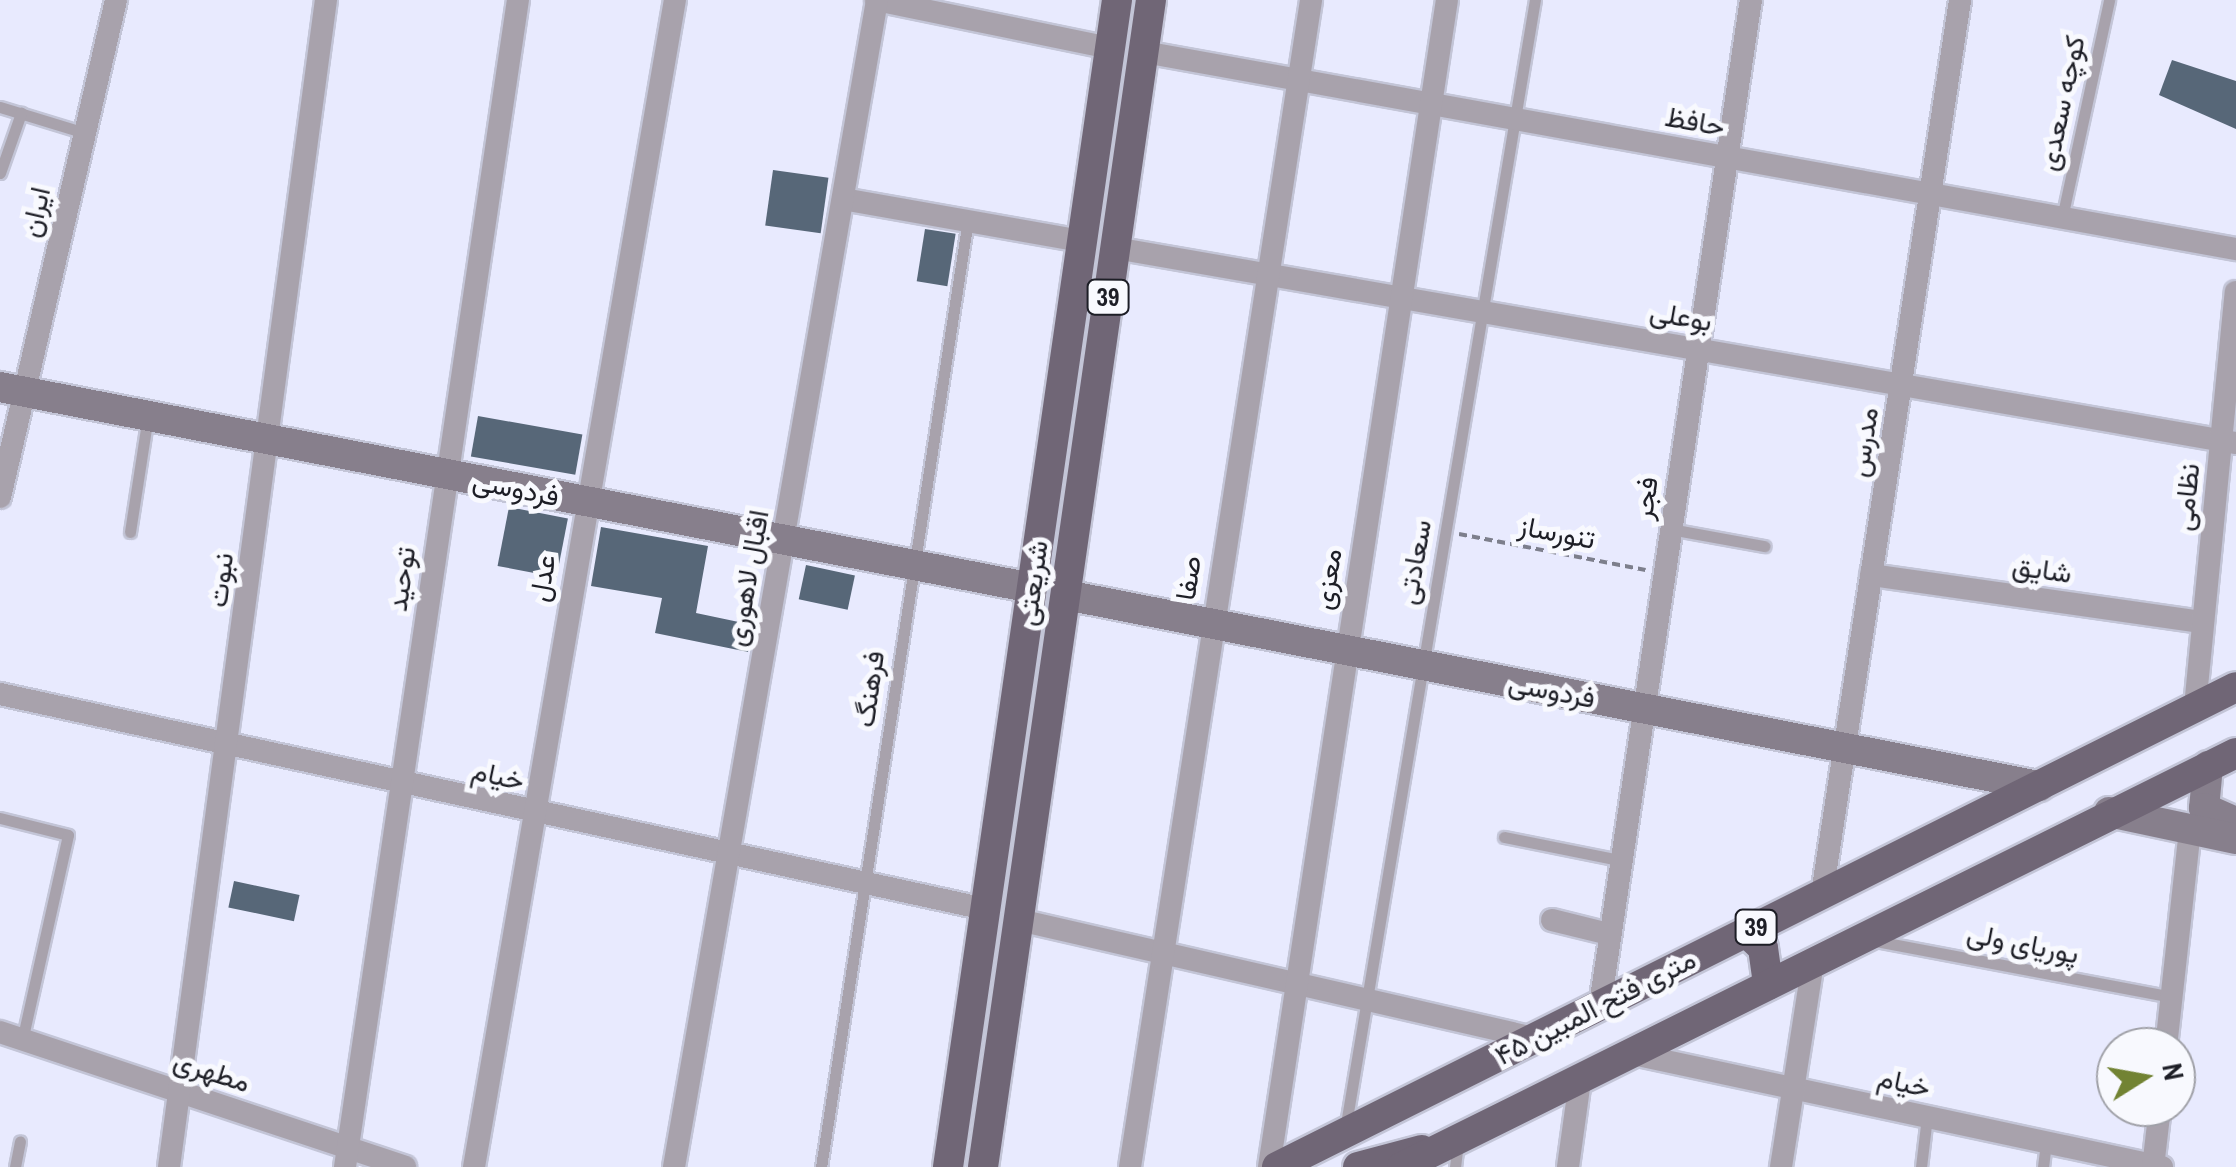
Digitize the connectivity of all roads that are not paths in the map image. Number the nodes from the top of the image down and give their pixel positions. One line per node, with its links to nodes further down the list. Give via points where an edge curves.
1 (116, 0): 21 (street, ایران)
2 (326, 0): 39 (street, نبوت)
3 (518, 0): 41 (street, توحید)
4 (675, 0): 43 (street, عدل)
5 (877, 0): 14 (street); 25 (street, اقبال لاهوری)
6 (1117, 0): 14 (main road, شریعتی / 39)
7 (1151, 0): 15 (main road, شریعتی / 39)
8 (1310, 0): 16 (street, صفا)
9 (1447, 0): 17 (street, معزی)
10 (1535, 0): 20 (lane, سعادتی)
11 (1751, 0): 22 (street, فجر)
12 (1960, 0): 24 (street, مدرس)
13 (2109, 0): 26 (lane, کوچه سعدی)
14 (1110, 48): 28 (main road, شریعتی / 39)
15 (1144, 52): 16 (street, حافظ); 29 (main road, شریعتی / 39)
16 (1297, 80): 17 (street, حافظ); 31 (street, صفا)
17 (1431, 104): 20 (street, حافظ); 33 (street, معزی)
18 (0, 107): 19 (lane)
19 (20, 113): 21 (lane); 23 (lane)
20 (1515, 119): 22 (street, حافظ); 34 (lane, سعادتی)
21 (85, 132): 37 (street, ایران)
22 (1728, 158): 24 (street, حافظ); 35 (street, فجر)
23 (0, 172)
24 (1931, 194): 26 (street, حافظ); 36 (street, مدرس)
25 (843, 199): 27 (street); 46 (street, اقبال لاهوری)
26 (2062, 218): 30 (street, حافظ)
27 (968, 220): 28 (street); 48 (lane, فرهنگ)
28 (1082, 240): 50 (main road, شریعتی / 39)
29 (1115, 248): 31 (street, بوعلی); 51 (main road, شریعتی / 39)
30 (2236, 249)
31 (1268, 274): 33 (street, بوعلی); 53 (street, صفا)
32 (2236, 292): 40 (street, نظامی)
33 (1401, 298): 34 (street, بوعلی); 54 (street, معزی)
34 (1481, 312): 35 (street, بوعلی); 55 (lane, سعادتی)
35 (1698, 350): 36 (street, بوعلی); 44 (street, فجر)
36 (1902, 385): 40 (street, بوعلی); 49 (street, مدرس)
37 (12, 389): 38 (main road, فردوسی); 42 (street, ایران)
38 (148, 416): 39 (main road, فردوسی); 45 (lane)
39 (268, 440): 41 (main road, فردوسی); 60 (street, نبوت)
40 (2229, 442): 52 (street, نظامی)
41 (446, 474): 43 (main road, فردوسی); 64 (street, توحید)
42 (0, 496)
43 (586, 502): 46 (main road, فردوسی); 67 (street, عدل)
44 (1670, 529): 47 (lane); 58 (street, فجر)
45 (130, 532)
46 (784, 540): 48 (main road, فردوسی); 73 (street, اقبال لاهوری)
47 (1764, 546)
48 (913, 564): 50 (main road, فردوسی); 75 (lane, فرهنگ)
49 (1871, 575): 52 (street, شایق); 61 (street, مدرس)
50 (1032, 588): 51 (main road); 77 (main road, شریعتی / 39)
51 (1066, 595): 53 (main road, فردوسی); 78 (main road, شریعتی / 39)
52 (2203, 622): 59 (street, نظامی)
53 (1212, 624): 54 (main road, فردوسی); 83 (street, صفا)
54 (1347, 650): 55 (main road, فردوسی); 85 (street, معزی)
55 (1422, 664): 58 (main road, فردوسی); 87 (lane, سعادتی)
56 (2236, 687): 59 (main road, ۴۵ متری فتح المبین / 39)
57 (0, 694): 60 (street, خیام)
58 (1642, 707): 61 (main road, فردوسی); 74 (street, فجر)
59 (2195, 707): 65 (main road, ۴۵ متری فتح المبین / 39)
60 (228, 746): 64 (street, خیام); 96 (street, نبوت)
61 (1844, 747): 65 (main road, فردوسی); 76 (street, مدرس)
62 (2236, 752): 63 (main road, ۴۵ متری فتح المبین / 39)
63 (2208, 766): 66 (main road, ۴۵ متری فتح المبین / 39); 69 (main road, via 2204,808)
64 (402, 785): 67 (street, خیام); 104 (street, توحید)
65 (2039, 786): 76 (main road, ۴۵ متری فتح المبین / 39)
66 (2110, 812): 70 (main road); 82 (main road, ۴۵ متری فتح المبین / 39)
67 (533, 813): 73 (street, خیام); 109 (street, عدل)
68 (0, 818): 91 (lane, via 68,835)
69 (2236, 822)
70 (2190, 830): 72 (main road); 88 (street)
71 (1504, 837): 74 (lane)
72 (2236, 839)
73 (728, 856): 75 (street, خیام); 110 (street, اقبال لاهوری)
74 (1620, 860): 81 (street, فجر)
75 (865, 884): 77 (street, خیام); 111 (lane, فرهنگ)
76 (1822, 894): 80 (main road, ۴۵ متری فتح المبین / 39)
77 (985, 908): 112 (main road, شریعتی / 39)
78 (1019, 920): 83 (street); 113 (main road, شریعتی / 39)
79 (1552, 920): 81 (street)
80 (1746, 932): 86 (main road, via 1763,948); 89 (main road, ۴۵ متری فتح المبین / 39)
81 (1608, 934): 89 (street, فجر)
82 (1864, 938): 84 (main road, ۴۵ متری فتح المبین / 39); 88 (lane, پوریای ولی)
83 (1161, 951): 85 (street); 114 (street, صفا)
84 (1813, 963): 86 (main road, ۴۵ متری فتح المبین / 39); 95 (street)
85 (1296, 981): 87 (street); 115 (street, معزی)
86 (1768, 986): 93 (main road, ۴۵ متری فتح المبین / 39)
87 (1364, 997): 92 (street); 100 (lane, سعادتی)
88 (2171, 997): 90 (street)
89 (1600, 1005): 92 (main road, ۴۵ متری فتح المبین / 39)
90 (2168, 1027)
91 (11, 1036): 96 (street, مطهری)
92 (1534, 1038): 97 (main road, ۴۵ متری فتح المبین / 39)
93 (1633, 1054): 94 (main road, ۴۵ متری فتح المبین / 39); 95 (street, خیام)
94 (1580, 1081): 103 (main road, ۴۵ متری فتح المبین / 39); 119 (street)
95 (1794, 1088): 98 (street, خیام); 120 (street)
96 (179, 1092): 104 (street, مطهری); 107 (street, نبوت)
97 (1420, 1095): 100 (main road, ۴۵ متری فتح المبین / 39); 116 (main road, 39)
98 (1927, 1118): 102 (street, خیام); 121 (lane)
99 (2159, 1127): 105 (street)
100 (1344, 1133): 115 (main road, ۴۵ متری فتح المبین / 39)
101 (20, 1141): 106 (lane)
102 (2046, 1142): 105 (street, خیام); 122 (lane)
103 (1453, 1150): 117 (main road, 39); 118 (main road, ۴۵ متری فتح المبین / 39)
104 (346, 1158): 108 (street, مطهری)
105 (2156, 1166)
106 (15, 1167)
107 (169, 1167)
108 (405, 1167)
109 (474, 1167)
110 (674, 1167)
111 (821, 1167)
112 (948, 1167)
113 (983, 1167)
114 (1130, 1167)
115 (1273, 1167)
116 (1316, 1167)
117 (1358, 1167)
118 (1402, 1167)
119 (1568, 1167)
120 (1781, 1167)
121 (1921, 1167)
122 (2042, 1167)

